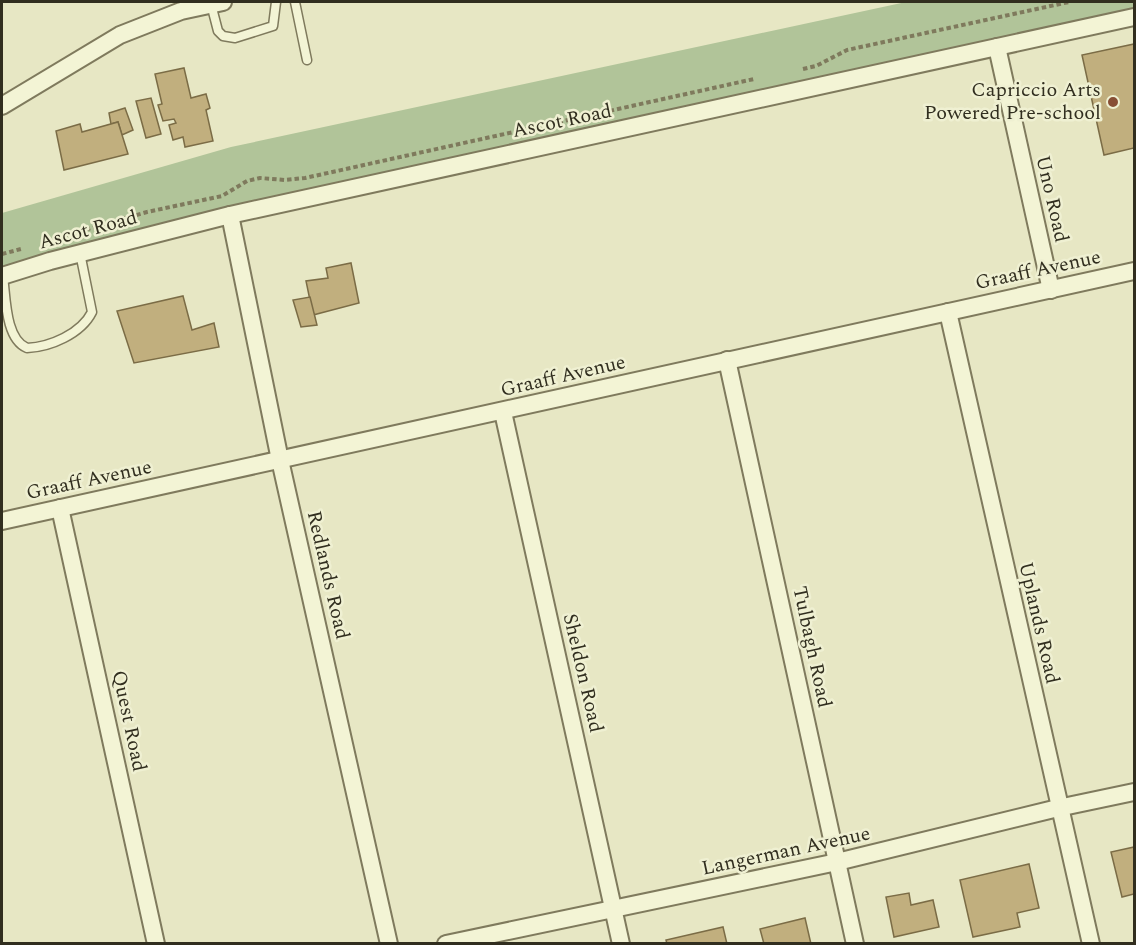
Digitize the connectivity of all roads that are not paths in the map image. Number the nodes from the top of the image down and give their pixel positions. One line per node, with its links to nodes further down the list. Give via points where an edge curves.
1 (276, 2): 3 (lane, via 273,26 235,38 218,31)
2 (295, 2): 6 (lane)
3 (217, 3): 7 (street, via 181,11 120,35)
4 (1134, 17): 5 (street, Ascot Road)
5 (997, 47): 8 (street, Ascot Road); 12 (street, Uno Road)
6 (307, 60)
7 (2, 106)
8 (230, 215): 9 (street, Ascot Road); 16 (street, Redlands Road)
9 (80, 253): 11 (street, Ascot Road); 11 (lane, via 92,312 76,330 50,343 27,348 16,340)
10 (1134, 271): 12 (street, Graaff Avenue)
11 (2, 276)
12 (1051, 290): 13 (street, Graaff Avenue)
13 (948, 312): 14 (street, Graaff Avenue); 20 (street, Uplands Road)
14 (728, 360): 15 (street, Graaff Avenue); 21 (street, Tulbagh Road)
15 (503, 412): 16 (street, Graaff Avenue); 22 (street, Sheldon Road)
16 (280, 460): 17 (street, Graaff Avenue); 24 (street, Redlands Road)
17 (60, 508): 18 (street, Graaff Avenue); 23 (street, Quest Road)
18 (2, 521)
19 (1134, 792): 20 (street, Langerman Avenue)
20 (1059, 808): 21 (street, Langerman Avenue); 28 (street, Uplands Road)
21 (837, 862): 22 (street, Langerman Avenue); 27 (street, Tulbagh Road)
22 (614, 909): 25 (street, Langerman Avenue); 26 (street, Sheldon Road)
23 (156, 944)
24 (389, 944)
25 (446, 944)
26 (621, 944)
27 (855, 944)
28 (1091, 944)

